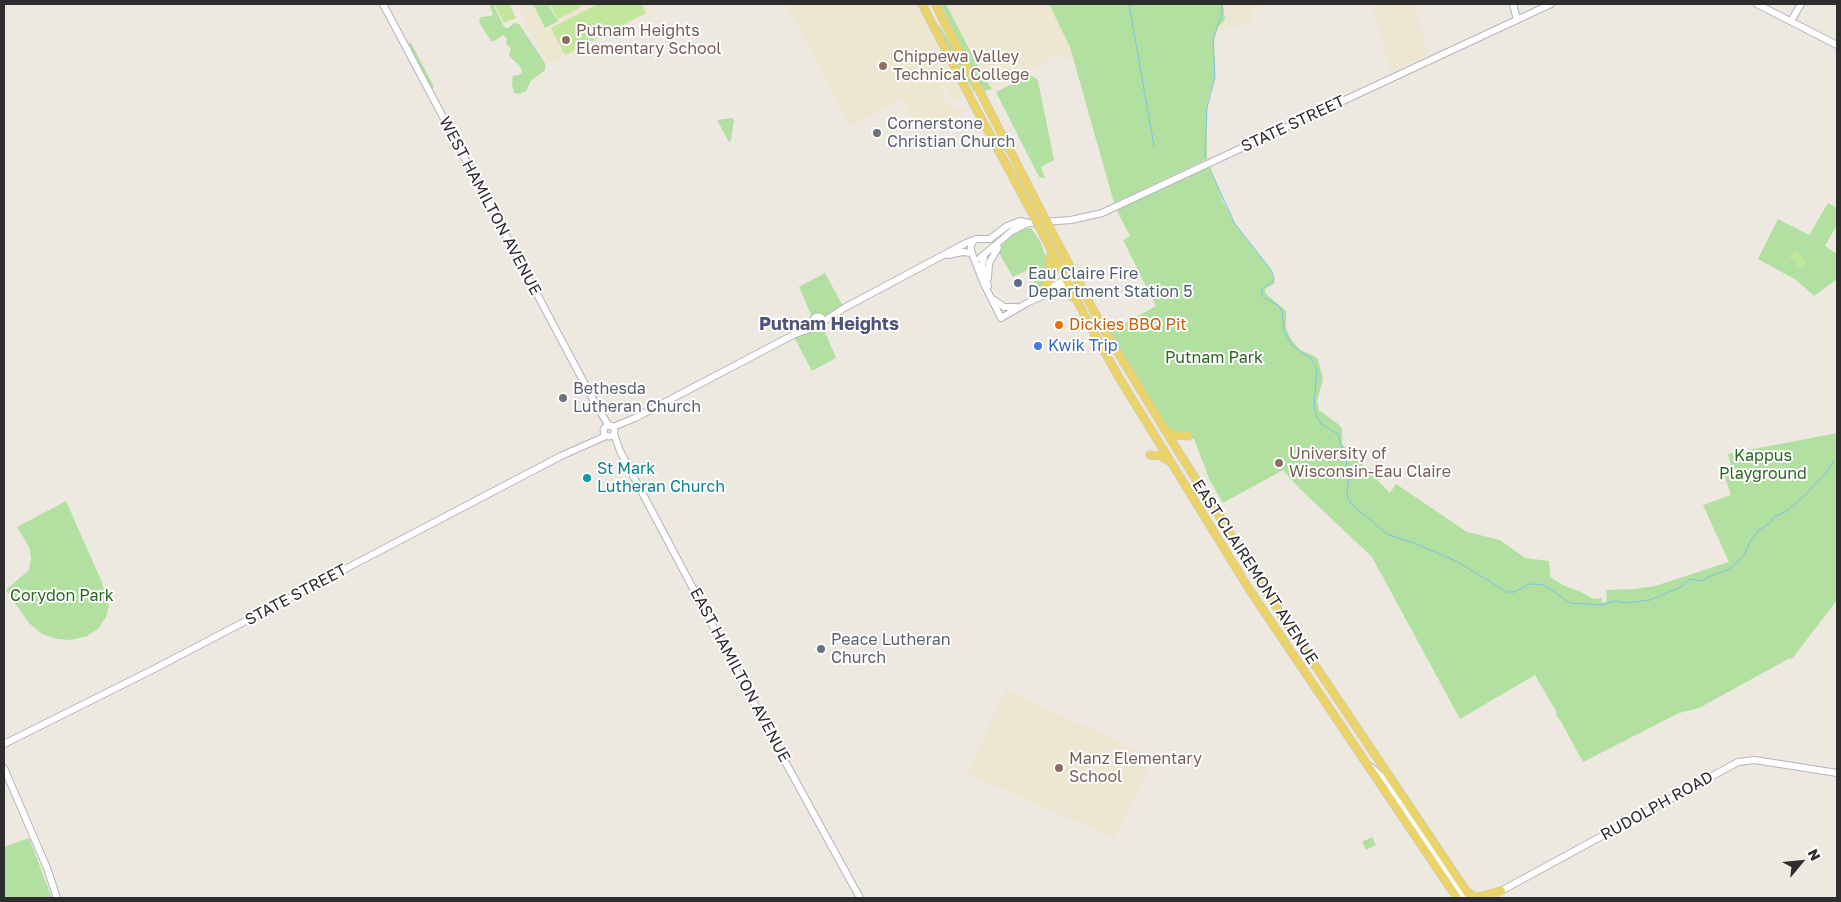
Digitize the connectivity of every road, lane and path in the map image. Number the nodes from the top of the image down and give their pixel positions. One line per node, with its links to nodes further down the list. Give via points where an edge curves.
1 (383, 4): 29 (main road, WEST HAMILTON AVENUE)
2 (922, 4): 15 (main road, EAST CLAIREMONT AVENUE, bridge)
3 (934, 4): 19 (main road, EAST CLAIREMONT AVENUE, bridge)
4 (1513, 4): 8 (main road)
5 (1551, 4): 8 (main road, STATE STREET)
6 (1757, 4): 9 (main road)
7 (1801, 4): 9 (main road)
8 (1517, 20): 11 (main road, STATE STREET, via 1102,213 1071,220)
9 (1791, 22): 10 (main road)
10 (1837, 45)
11 (1029, 223): 12 (main road, STATE STREET); 14 (main road, STATE STREET, via 1015,223 993,238)
12 (1006, 236): 17 (main road, STATE STREET); 20 (main road, via 989,263)
13 (974, 240): 14 (main road); 16 (main road); 18 (main road)
14 (983, 240): 17 (main road, via 987,248)
15 (1052, 251): 21 (main road, EAST CLAIREMONT AVENUE); 22 (main road, via 1051,278)
16 (972, 254): 17 (main road, via 978,258); 18 (main road, via 962,252); 24 (main road)
17 (985, 255): 20 (main road, via 982,265)
18 (942, 257): 29 (main road, STATE STREET, via 822,320 820,327 813,324)
19 (1076, 277): 21 (main road); 28 (main road, EAST CLAIREMONT AVENUE)
20 (988, 281): 24 (main road)
21 (1067, 282): 22 (main road); 23 (main road); 25 (main road, EAST CLAIREMONT AVENUE)
22 (1042, 292): 26 (main road)
23 (1053, 292): 25 (main road, via 1063,292); 26 (main road)
24 (990, 296): 27 (main road, via 1004,307); 27 (main road, via 1001,318)
25 (1076, 300): 32 (main road, EAST CLAIREMONT AVENUE)
26 (1027, 303): 27 (main road)
27 (1020, 306)
28 (1165, 430): 30 (main road, via 1174,435); 37 (main road, EAST CLAIREMONT AVENUE, via 1282,616)
29 (609, 431): 33 (main road, STATE STREET, via 594,442); 40 (main road, EAST HAMILTON AVENUE)
30 (1188, 436)
31 (1150, 455): 32 (main road, via 1161,456)
32 (1171, 462): 34 (main road, EAST CLAIREMONT AVENUE, via 1254,597)
33 (4, 744)
34 (1368, 765): 41 (main road, EAST CLAIREMONT AVENUE); 42 (main road, via 1381,776)
35 (4, 768): 39 (main road)
36 (1837, 773): 38 (main road, RUDOLPH ROAD, via 1755,760 1738,762)
37 (1464, 888): 38 (main road, via 1472,896); 43 (main road, EAST CLAIREMONT AVENUE)
38 (1501, 891): 44 (main road, RUDOLPH ROAD)
39 (57, 898)
40 (860, 898)
41 (1457, 898)
42 (1464, 898)
43 (1471, 898)
44 (1488, 898)

